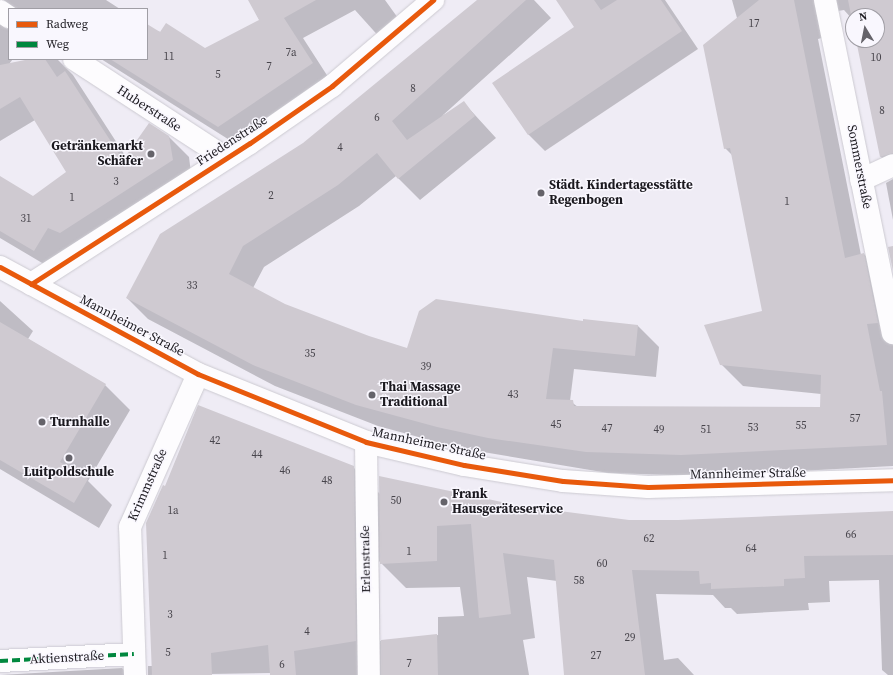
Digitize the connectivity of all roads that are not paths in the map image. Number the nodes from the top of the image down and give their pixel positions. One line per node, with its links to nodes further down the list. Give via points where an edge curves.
1 (433, 0): 4 (street, Friedenstraße, via 332,86)
2 (825, 0): 6 (street, Sommerstraße)
3 (76, 60): 4 (street, Huberstraße)
4 (226, 158): 8 (street, Friedenstraße)
5 (893, 165): 6 (street)
6 (861, 180): 9 (street, Sommerstraße)
7 (0, 267): 8 (street, Mannheimer Straße)
8 (31, 284): 10 (street, Mannheimer Straße)
9 (893, 333)
10 (198, 374): 11 (street, Mannheimer Straße); 14 (street, Krimmstraße, via 130,527)
11 (366, 442): 12 (street, Mannheimer Straße, via 464,465 556,480 648,487); 15 (street, Erlenstraße)
12 (893, 480)
13 (0, 661): 14 (street, Aktienstraße)
14 (135, 664)
15 (369, 675)

